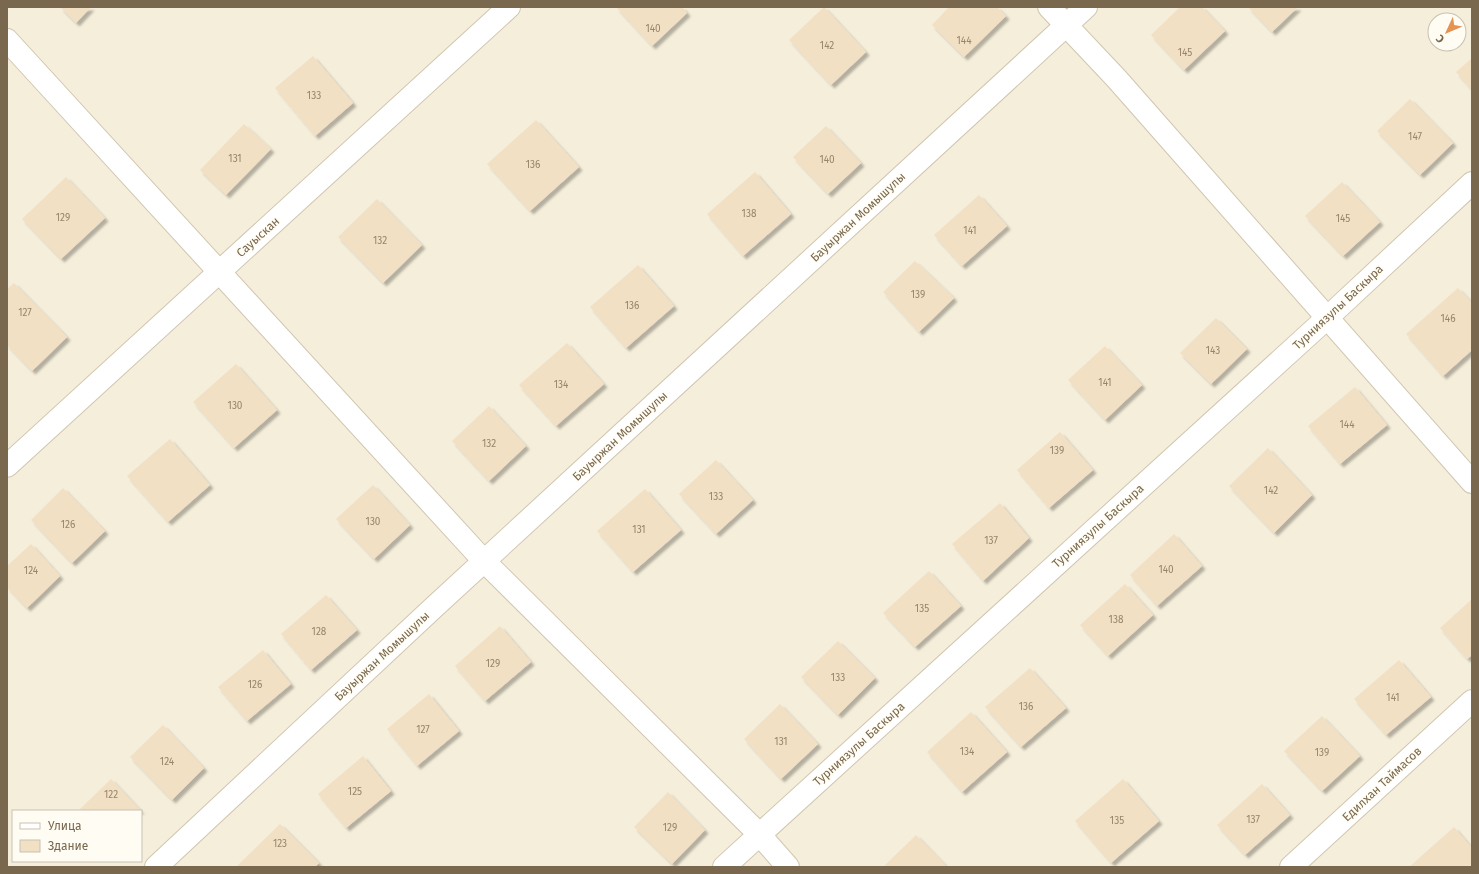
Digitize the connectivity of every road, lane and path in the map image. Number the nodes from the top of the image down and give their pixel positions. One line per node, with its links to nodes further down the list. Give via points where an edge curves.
1 (509, 7): 7 (street, Сауыскан)
2 (1049, 7): 4 (street)
3 (1086, 7): 4 (street, Бауыржан Момышулы)
4 (1066, 25): 8 (street, via 1116,78); 11 (street, Бауыржан Момышулы)
5 (7, 40): 7 (street)
6 (1472, 183): 8 (street, Турниязулы Баскыра)
7 (220, 272): 9 (street, Сауыскан); 11 (street)
8 (1327, 318): 10 (street); 13 (street, Турниязулы Баскыра)
9 (7, 466)
10 (1472, 482)
11 (484, 561): 13 (street); 14 (street, Бауыржан Момышулы)
12 (1472, 701): 17 (street, Едилхан Таймасов)
13 (759, 834): 15 (street, Турниязулы Баскыра); 16 (street)
14 (156, 867)
15 (724, 867)
16 (788, 867)
17 (1291, 867)

